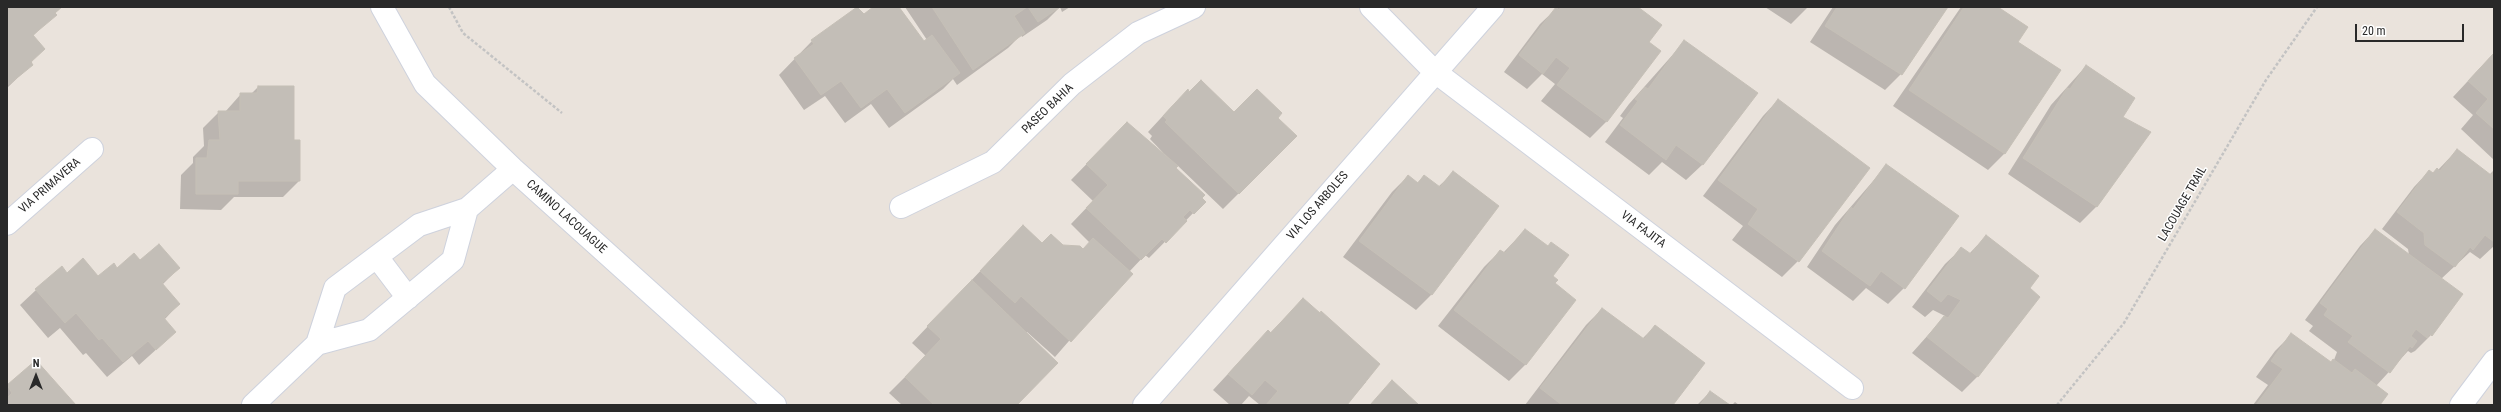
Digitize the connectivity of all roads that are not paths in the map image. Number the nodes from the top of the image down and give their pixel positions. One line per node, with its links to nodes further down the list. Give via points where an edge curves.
1 (382, 7): 7 (street, CAMINO LACOUAGUE, via 425,84)
2 (1194, 7): 8 (street, PASEO BAHIA, via 1138,33 1072,84 993,162)
3 (1371, 7): 5 (street)
4 (1493, 7): 5 (street, VIA LOS ARBOLES)
5 (1434, 71): 15 (street, VIA FAJITA); 16 (street, VIA LOS ARBOLES)
6 (92, 149): 10 (street, VIA PRIMAVERA)
7 (513, 169): 9 (street); 18 (street, CAMINO LACOUAGUE)
8 (900, 207)
9 (467, 209): 11 (street, via 419,225); 12 (street, via 453,260)
10 (7, 224)
11 (377, 258): 12 (street); 13 (street, via 335,288)
12 (408, 298): 13 (street, via 369,330)
13 (317, 344): 17 (street)
14 (2494, 361): 19 (street)
15 (1852, 388)
16 (1154, 402)
17 (253, 405)
18 (775, 405)
19 (2461, 405)

